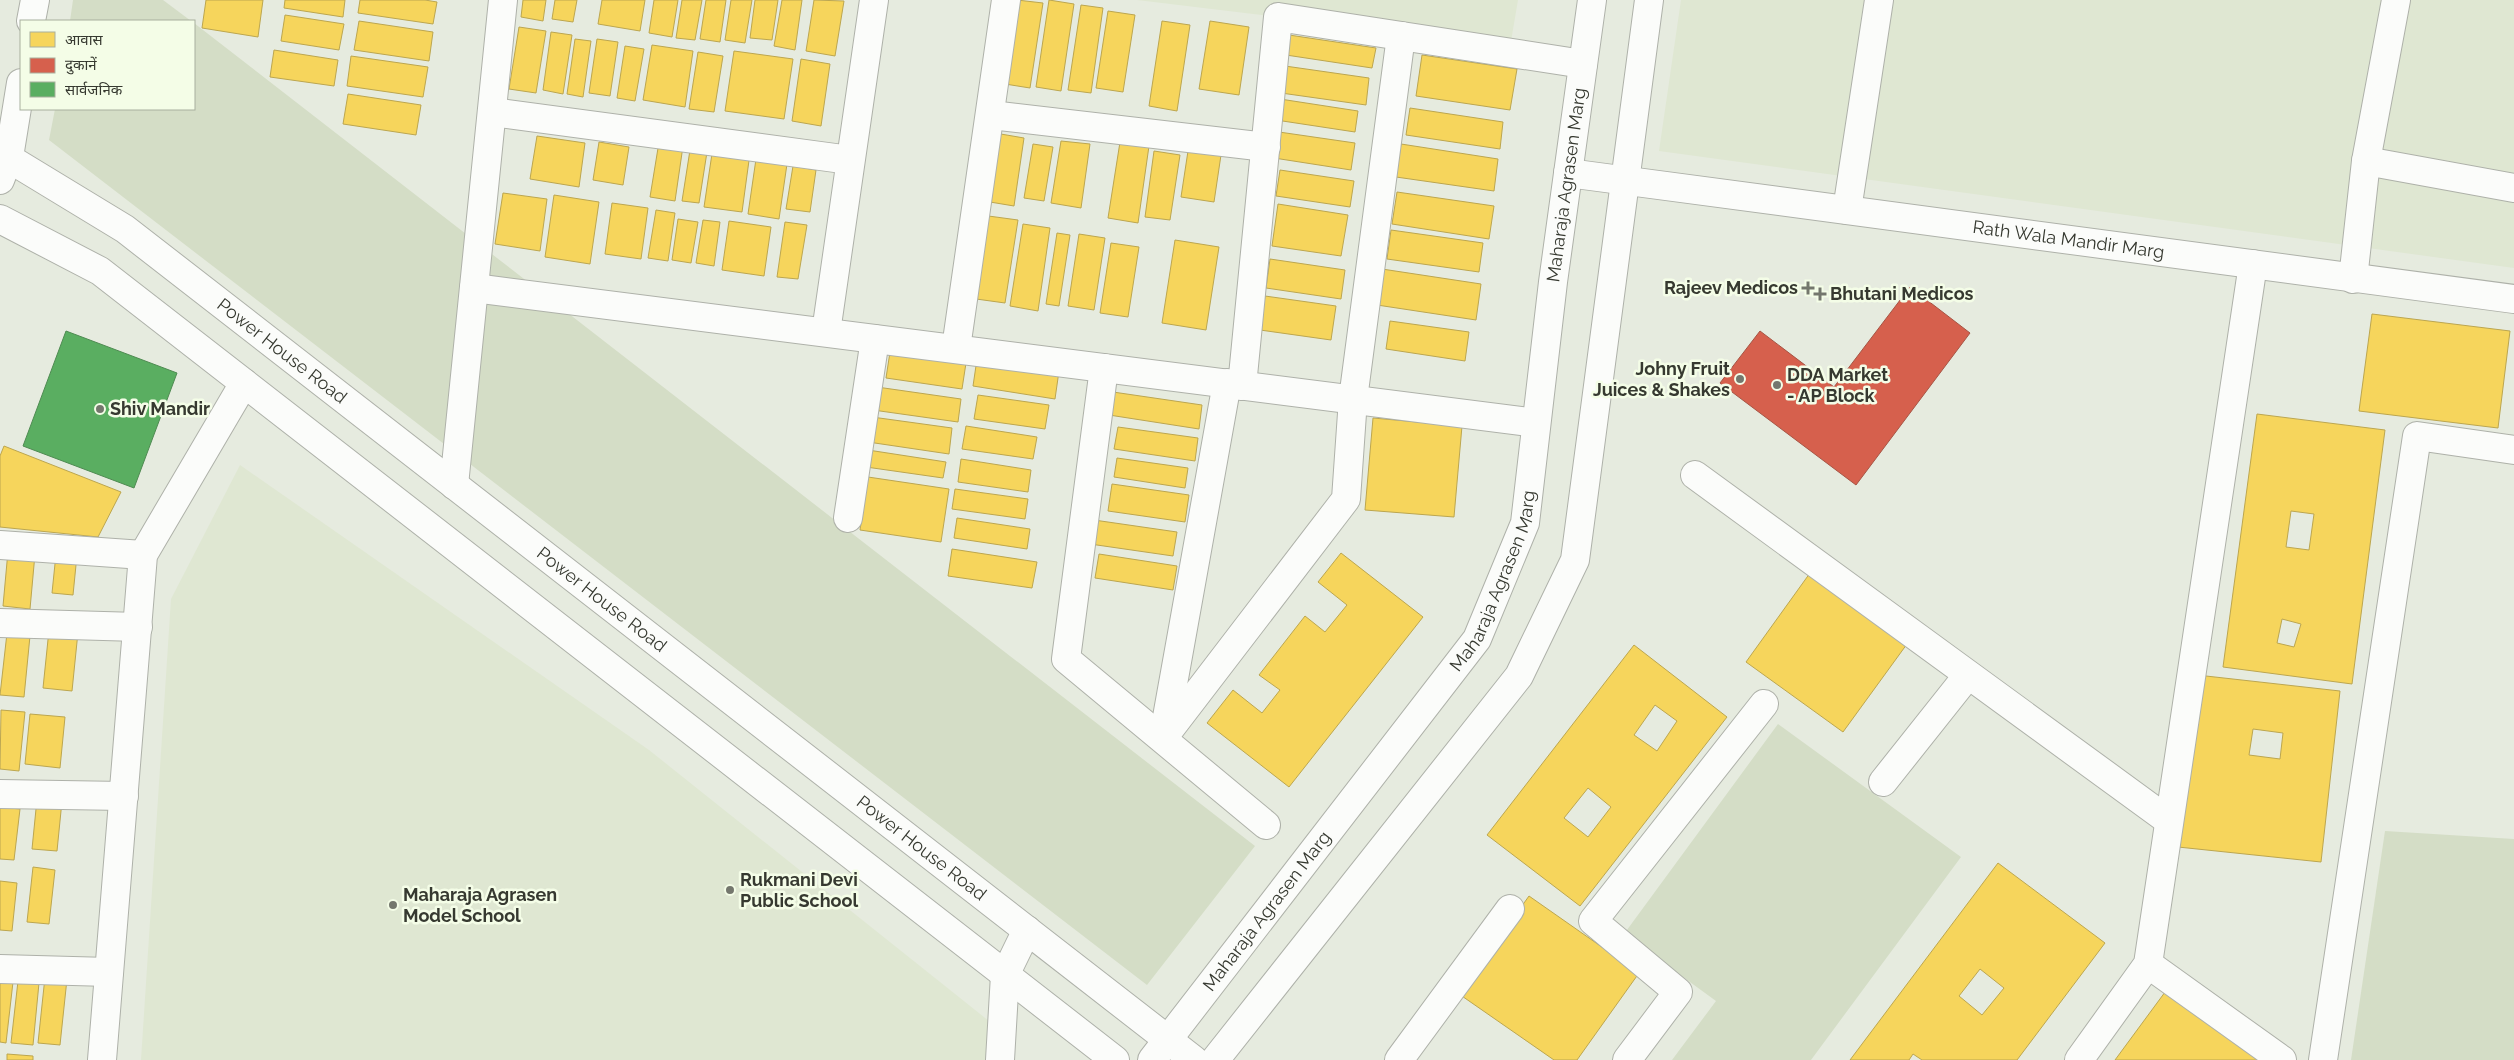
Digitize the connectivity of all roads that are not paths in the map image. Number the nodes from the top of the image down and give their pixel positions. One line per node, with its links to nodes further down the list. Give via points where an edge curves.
1 (35, 0): 9 (street)
2 (503, 0): 13 (street)
3 (874, 0): 16 (street)
4 (1006, 0): 14 (street)
5 (1592, 0): 11 (street, Maharaja Agrasen Marg)
6 (1649, 0): 20 (street)
7 (1879, 0): 22 (street)
8 (2396, 0): 17 (street)
9 (31, 20)
10 (1401, 36): 11 (street); 15 (street, via 1278,17); 34 (street)
11 (1583, 64): 19 (street, Maharaja Agrasen Marg)
12 (20, 87): 18 (street)
13 (492, 112): 16 (street); 26 (street)
14 (991, 115): 15 (street); 30 (street)
15 (1266, 147): 33 (street)
16 (850, 160): 28 (street)
17 (2366, 161): 21 (street); 25 (street)
18 (3, 163): 38 (street, Power House Road, via 125,229)
19 (1568, 173): 20 (street, Rath Wala Mandir Marg); 35 (street, Maharaja Agrasen Marg)
20 (1624, 181): 22 (street, Rath Wala Mandir Marg); 63 (street, via 1575,560 1519,676)
21 (2514, 188)
22 (1847, 210): 24 (street, Rath Wala Mandir Marg)
23 (0, 218): 32 (street, via 100,271)
24 (2253, 264): 25 (street, Rath Wala Mandir Marg); 50 (street)
25 (2353, 279): 27 (street, Rath Wala Mandir Marg)
26 (474, 288): 28 (street); 38 (street)
27 (2514, 299)
28 (826, 332): 29 (street)
29 (875, 339): 30 (street); 39 (street)
30 (956, 348): 31 (street)
31 (1104, 368): 33 (street); 46 (street, via 1066,659)
32 (244, 383): 41 (street); 57 (street)
33 (1234, 385): 34 (street); 46 (street)
34 (1353, 399): 35 (street); 46 (street, via 1346,499)
35 (1536, 423): 58 (street, Maharaja Agrasen Marg, via 1525,523 1477,639)
36 (2514, 450): 68 (street, via 2417,436)
37 (1695, 475): 44 (street)
38 (454, 485): 53 (street, Power House Road)
39 (848, 518)
40 (0, 545): 41 (street)
41 (144, 554): 43 (street)
42 (0, 623): 43 (street)
43 (138, 627): 49 (street)
44 (1968, 675): 47 (street); 50 (street)
45 (1764, 704): 65 (street, via 1593,921 1678,992)
46 (1163, 738): 51 (street)
47 (1883, 782)
48 (0, 794): 49 (street)
49 (124, 796): 56 (street)
50 (2169, 821): 54 (street)
51 (1266, 825)
52 (1510, 909): 64 (street)
53 (1027, 930): 57 (street); 58 (street, Power House Road)
54 (2148, 964): 66 (street); 67 (street)
55 (0, 969): 56 (street)
56 (110, 972): 59 (street)
57 (1005, 975): 60 (street); 61 (street)
58 (1160, 1050): 62 (street, Power House Road)
59 (102, 1060)
60 (1000, 1060)
61 (1115, 1060)
62 (1194, 1060)
63 (1215, 1060)
64 (1399, 1060)
65 (1627, 1060)
66 (2079, 1060)
67 (2282, 1060)
68 (2323, 1060)

